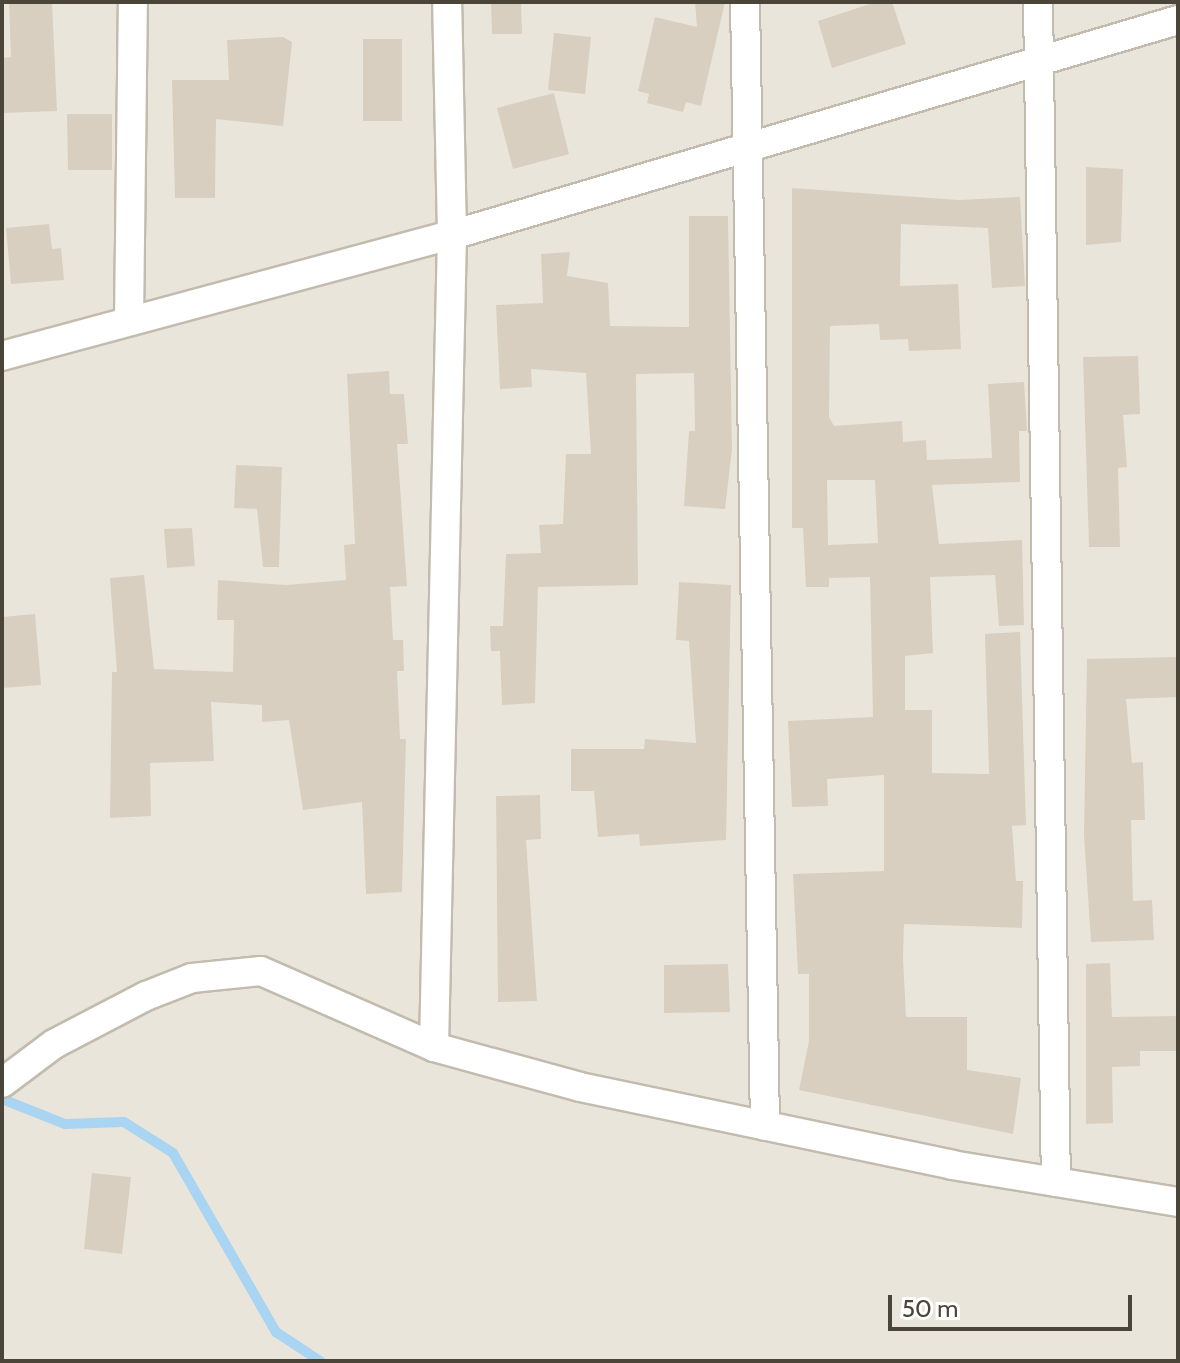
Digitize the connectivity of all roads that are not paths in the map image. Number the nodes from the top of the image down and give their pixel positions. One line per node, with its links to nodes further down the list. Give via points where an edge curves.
1 (133, 2): 9 (street)
2 (447, 2): 8 (street)
3 (745, 2): 7 (street)
4 (1038, 2): 6 (street)
5 (1178, 20): 6 (street)
6 (1038, 64): 7 (street); 14 (street)
7 (743, 150): 8 (street); 13 (street)
8 (452, 235): 9 (street); 11 (street)
9 (129, 321): 10 (street)
10 (2, 356)
11 (434, 1047): 12 (street, via 261,971 227,972 146,996 54,1044); 13 (street, via 580,1087)
12 (2, 1083)
13 (765, 1126): 14 (street)
14 (1056, 1182): 15 (street)
15 (1178, 1202)

